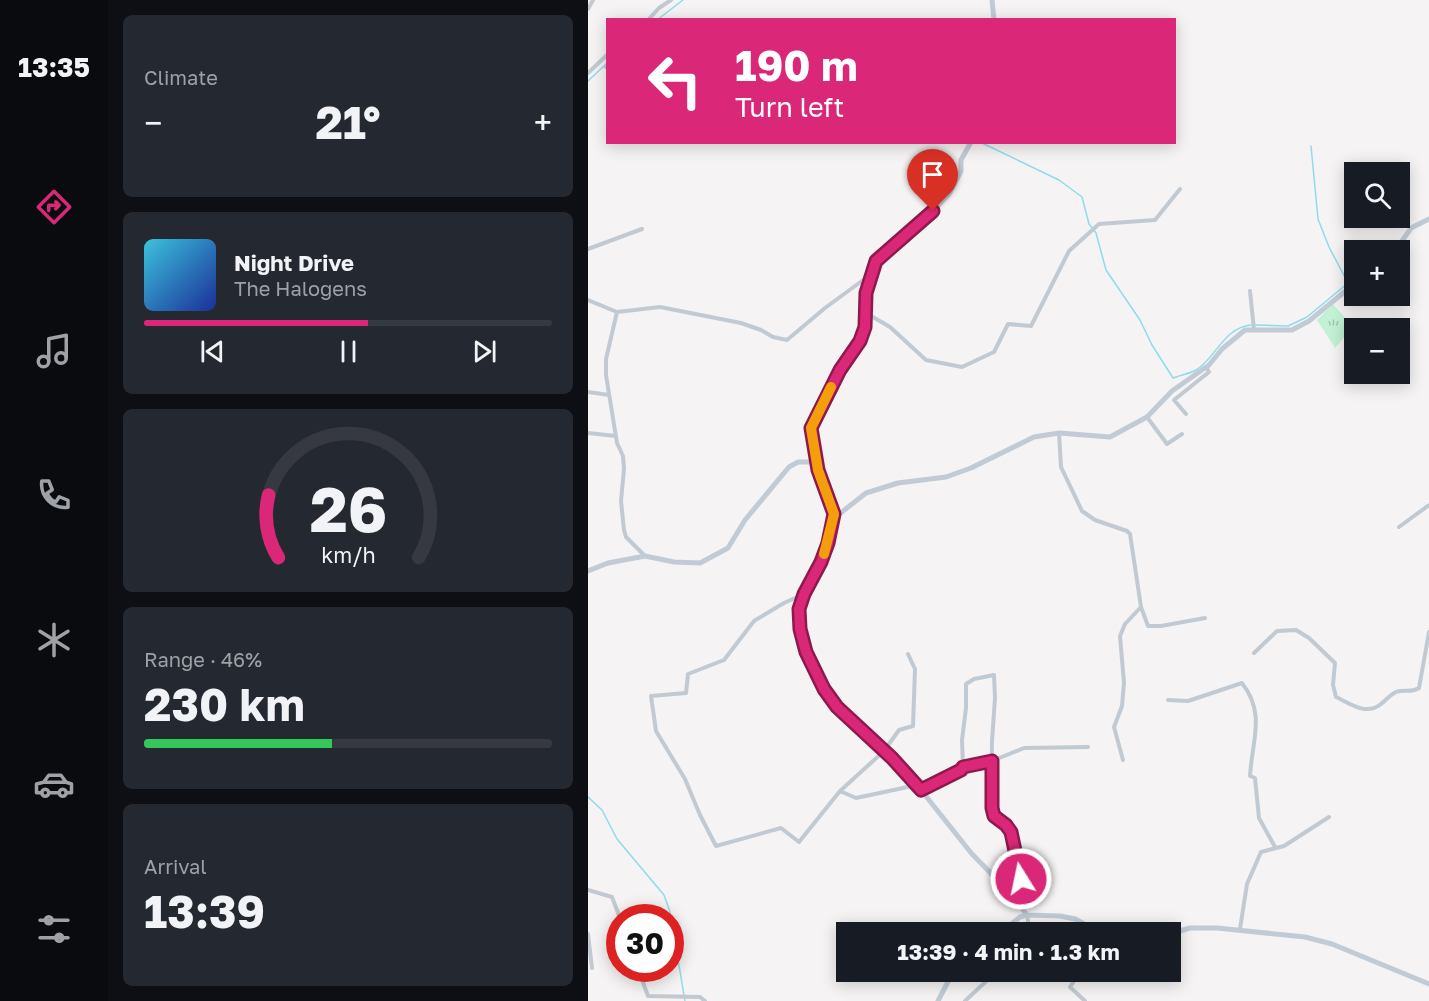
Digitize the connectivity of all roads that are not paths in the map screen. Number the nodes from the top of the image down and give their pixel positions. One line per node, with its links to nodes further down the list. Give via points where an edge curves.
1 (593, 0): 4 (street)
2 (671, 0): 5 (street)
3 (992, 0): 6 (main road)
4 (588, 9)
5 (650, 18)
6 (994, 18)
7 (606, 56): 8 (street)
8 (588, 73)
9 (970, 144): 15 (main road, via 949,194 920,225 876,261)
10 (1180, 189): 20 (street, via 1155,220 1099,224 1069,250 1031,326 1008,324 994,352 962,367 926,360 890,327)
11 (1429, 219): 13 (main road, via 1411,228)
12 (642, 229): 14 (street)
13 (1403, 240)
14 (588, 249)
15 (871, 274): 19 (street, via 787,340 741,323 660,307); 20 (main road)
16 (1250, 291): 21 (street)
17 (1344, 292): 21 (main road, via 1292,330)
18 (588, 300): 19 (street)
19 (617, 312): 24 (street, via 606,359)
20 (866, 313): 31 (main road, via 860,341 840,370 811,428)
21 (1254, 330): 22 (main road, via 1235,336)
22 (1206, 367): 25 (street, via 1209,372 1174,400); 26 (main road, via 1172,391)
23 (588, 392): 24 (street)
24 (609, 395): 30 (street)
25 (1186, 414)
26 (1147, 417): 27 (main road, via 1110,437); 29 (street, via 1167,444)
27 (1059, 433): 33 (main road, via 1034,437 946,477 898,483 866,493); 38 (street, via 1061,466 1082,511 1130,534)
28 (588, 434): 30 (street)
29 (1182, 434)
30 (616, 436): 35 (street, via 624,469 624,530)
31 (817, 462): 33 (main road); 35 (main road, via 798,462 781,475 728,548 700,563)
32 (1429, 505): 34 (street)
33 (833, 519): 37 (main road, via 821,562)
34 (1399, 527)
35 (645, 556): 36 (main road)
36 (588, 570)
37 (804, 594): 45 (main road, via 799,609 800,629 824,689 837,707); 50 (street, via 754,621 724,660 688,674 686,693 651,696 656,731 685,779 716,846 781,828 799,842)
38 (1141, 606): 39 (street, via 1148,626); 46 (street, via 1120,636 1124,683 1122,706 1114,727)
39 (1206, 618)
40 (1429, 632): 41 (street, via 1419,688 1393,693 1371,710 1336,697 1335,663 1296,630 1277,631)
41 (1254, 653)
42 (908, 654): 45 (street, via 915,669 913,726 899,730)
43 (1168, 700): 52 (street, via 1188,701 1242,683 1246,687 1256,707 1250,776 1255,778 1259,818)
44 (1088, 747): 47 (street, via 1024,748)
45 (884, 751): 49 (main road); 50 (street)
46 (1123, 760)
47 (992, 761): 48 (street); 48 (street, via 994,675 966,684); 54 (street, via 992,808 994,816 1011,832 1021,879 1021,887)
48 (963, 767): 49 (street)
49 (919, 788): 50 (street, via 856,798); 54 (main road, via 972,854)
50 (840, 791)
51 (1329, 817): 52 (street)
52 (1275, 848): 60 (street, via 1261,852 1257,858 1247,884)
53 (588, 890): 55 (street, via 612,897)
54 (1012, 895): 56 (main road)
55 (615, 904)
56 (1027, 915): 57 (main road); 58 (street); 59 (main road, via 1060,916)
57 (1014, 922)
58 (1028, 922)
59 (1081, 922)
60 (1240, 929): 61 (main road); 68 (main road, via 1332,944)
61 (1181, 930)
62 (588, 934): 63 (street)
63 (592, 968)
64 (643, 982): 69 (street, via 648,996 700,997)
65 (948, 982): 70 (main road)
66 (985, 982): 71 (street)
67 (1073, 982): 72 (street, via 1070,987)
68 (1429, 984)
69 (705, 1001)
70 (938, 1001)
71 (965, 1001)
72 (1085, 1001)

